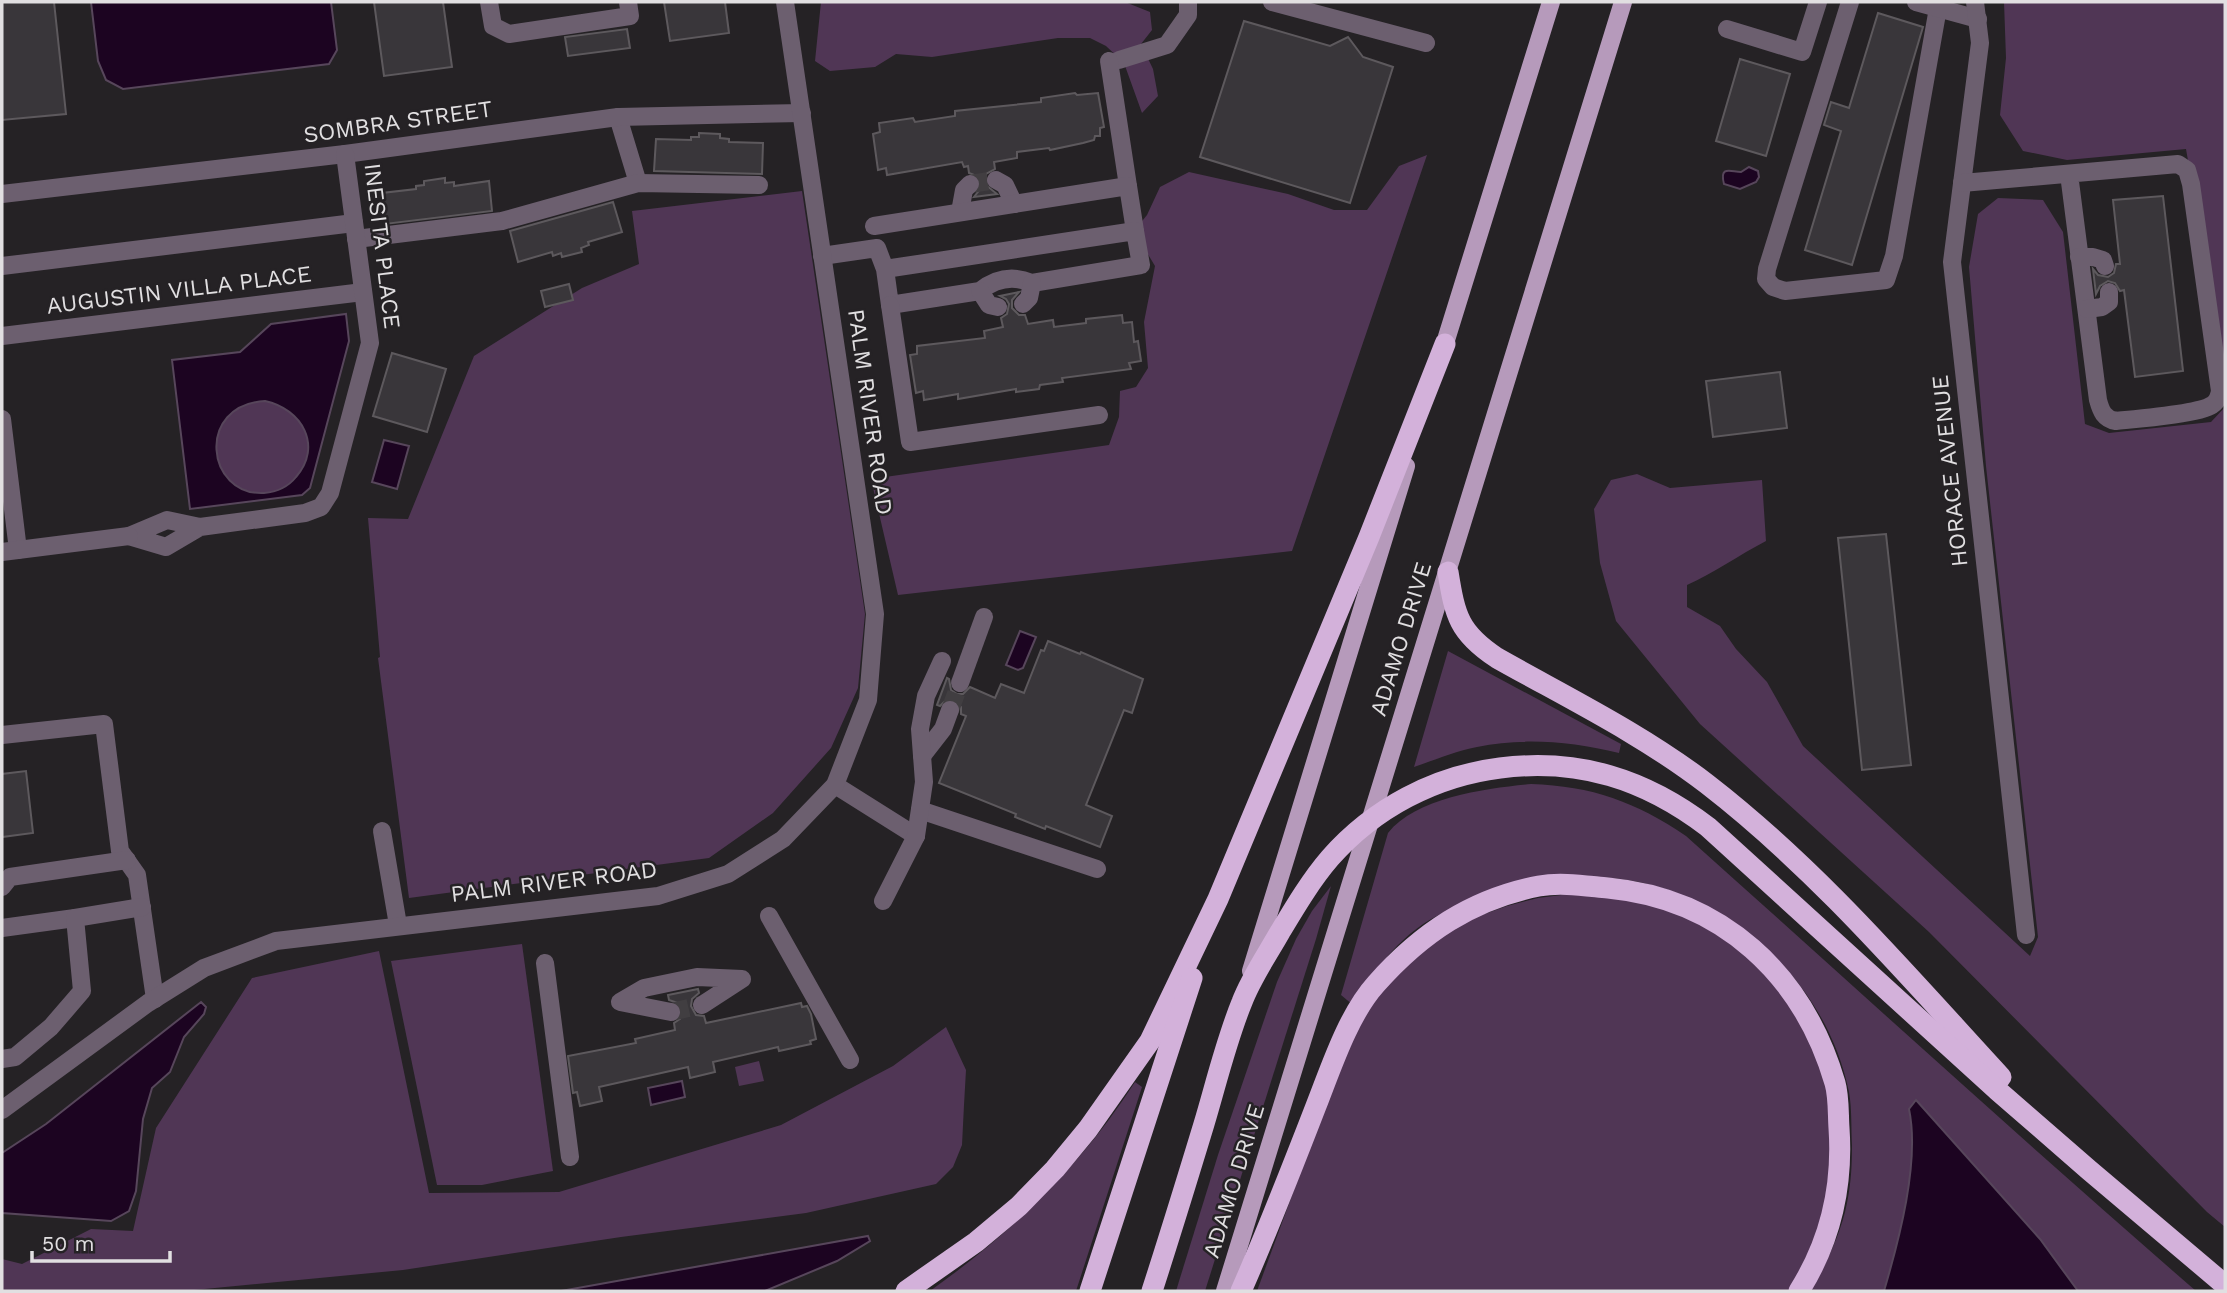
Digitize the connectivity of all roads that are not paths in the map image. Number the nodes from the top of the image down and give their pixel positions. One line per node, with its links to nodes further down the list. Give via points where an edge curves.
1 (489, 2): 2 (street, via 493,26 509,34 631,16)
2 (628, 2)
3 (785, 2): 15 (street, PALM RIVER ROAD)
4 (1188, 2): 24 (street, via 1188,15 1167,45 1114,61)
5 (1272, 2): 14 (street, via 1348,13)
6 (1551, 2): 45 (main road, ADAMO DRIVE)
7 (1623, 2): 49 (main road, ADAMO DRIVE)
8 (1818, 2): 13 (street, via 1802,52)
9 (1850, 2): 11 (street, via 1767,269 1766,279 1785,290 1886,279 1894,256)
10 (1916, 2): 11 (street)
11 (1938, 8): 12 (street)
12 (1976, 11): 21 (street, HORACE AVENUE, via 1980,43)
13 (1727, 29)
14 (1426, 43)
15 (802, 113): 16 (street, SOMBRA STREET); 31 (street, PALM RIVER ROAD)
16 (618, 117): 17 (street, SOMBRA STREET); 20 (street)
17 (345, 154): 25 (street, SOMBRA STREET); 29 (street, INESITA PLACE)
18 (2069, 174): 21 (street); 32 (street); 43 (street, via 2178,164 2187,170 2218,399 2199,410 2109,419 2098,400)
19 (996, 180): 26 (street, via 1005,185)
20 (638, 183): 23 (street); 29 (street, via 502,221)
21 (1962, 183): 71 (street, HORACE AVENUE, via 1952,262)
22 (970, 184): 27 (street, via 964,190)
23 (759, 185)
24 (1128, 186): 26 (street); 30 (street)
25 (2, 194)
26 (1014, 204): 27 (street)
27 (960, 212): 28 (street)
28 (874, 226)
29 (355, 231): 33 (street); 38 (street, INESITA PLACE)
30 (1135, 232): 35 (street); 36 (street, via 1141,265)
31 (822, 256): 35 (street, via 877,248); 56 (street, PALM RIVER ROAD, via 875,614 868,700)
32 (2079, 257): 34 (street, via 2103,260); 43 (street)
33 (2, 266)
34 (2105, 266)
35 (885, 269): 41 (street)
36 (1032, 283): 37 (street, via 1019,277 992,281); 40 (street)
37 (980, 291): 41 (street); 42 (street, via 989,305)
38 (363, 292): 44 (street, AUGUSTIN VILLA PLACE); 48 (street, INESITA PLACE, via 370,343 330,493 321,507 200,527 167,520 130,536)
39 (2109, 292): 43 (street, via 2109,302)
40 (1023, 304)
41 (890, 305): 46 (street, via 910,442)
42 (998, 307)
43 (2087, 309)
44 (2, 336)
45 (1445, 344): 64 (highway); 74 (main road, ADAMO DRIVE)
46 (1099, 415)
47 (2, 419): 48 (street)
48 (10, 551)
49 (1448, 572): 58 (main road, ADAMO DRIVE); 81 (highway, via 1458,616 1476,644 1648,744 1706,783 1777,842 1869,932)
50 (984, 617): 52 (street)
51 (942, 661): 55 (street, via 926,696 920,729)
52 (960, 683)
53 (950, 710): 55 (street, via 943,729)
54 (2, 735): 61 (street, via 104,724 120,850)
55 (922, 757): 57 (street)
56 (835, 785): 60 (street); 69 (street, PALM RIVER ROAD, via 783,839 728,874 657,896)
57 (920, 810): 60 (street); 62 (street)
58 (1371, 820): 74 (highway, via 1313,880); 81 (highway, via 1422,789 1455,776 1514,766 1583,769 1660,794 1730,845); 86 (main road, ADAMO DRIVE)
59 (382, 831): 69 (street)
60 (916, 836): 65 (street)
61 (127, 860): 63 (street, via 10,877); 66 (street, via 138,875)
62 (1097, 869)
63 (2, 887)
64 (1218, 899): 83 (highway, via 1150,1041 1088,1129 1019,1206); 84 (highway)
65 (883, 901)
66 (142, 907): 68 (street); 73 (street)
67 (769, 916): 78 (street)
68 (75, 918): 70 (street); 77 (street, via 82,991 30,1045 15,1057)
69 (398, 925): 73 (street, PALM RIVER ROAD, via 276,941 204,968)
70 (2, 928)
71 (2026, 936)
72 (545, 962): 80 (street)
73 (155, 999): 79 (street, PALM RIVER ROAD)
74 (1242, 1002): 85 (highway)
75 (702, 1005): 76 (street, via 742,979 697,976 644,988 620,1002)
76 (671, 1012)
77 (2, 1059)
78 (850, 1060)
79 (2, 1110)
80 (570, 1157)
81 (2089, 1170): 82 (highway)
82 (2225, 1285)
83 (906, 1291)
84 (1090, 1291)
85 (1152, 1291)
86 (1225, 1291)
87 (1241, 1291): 88 (highway, via 1345,1033 1373,987 1420,940 1451,919 1479,905 1542,886 1575,885 1636,891 1689,908 1740,937 1784,980 1814,1027 1836,1085 1841,1158 1833,1217)
88 (1799, 1291)

